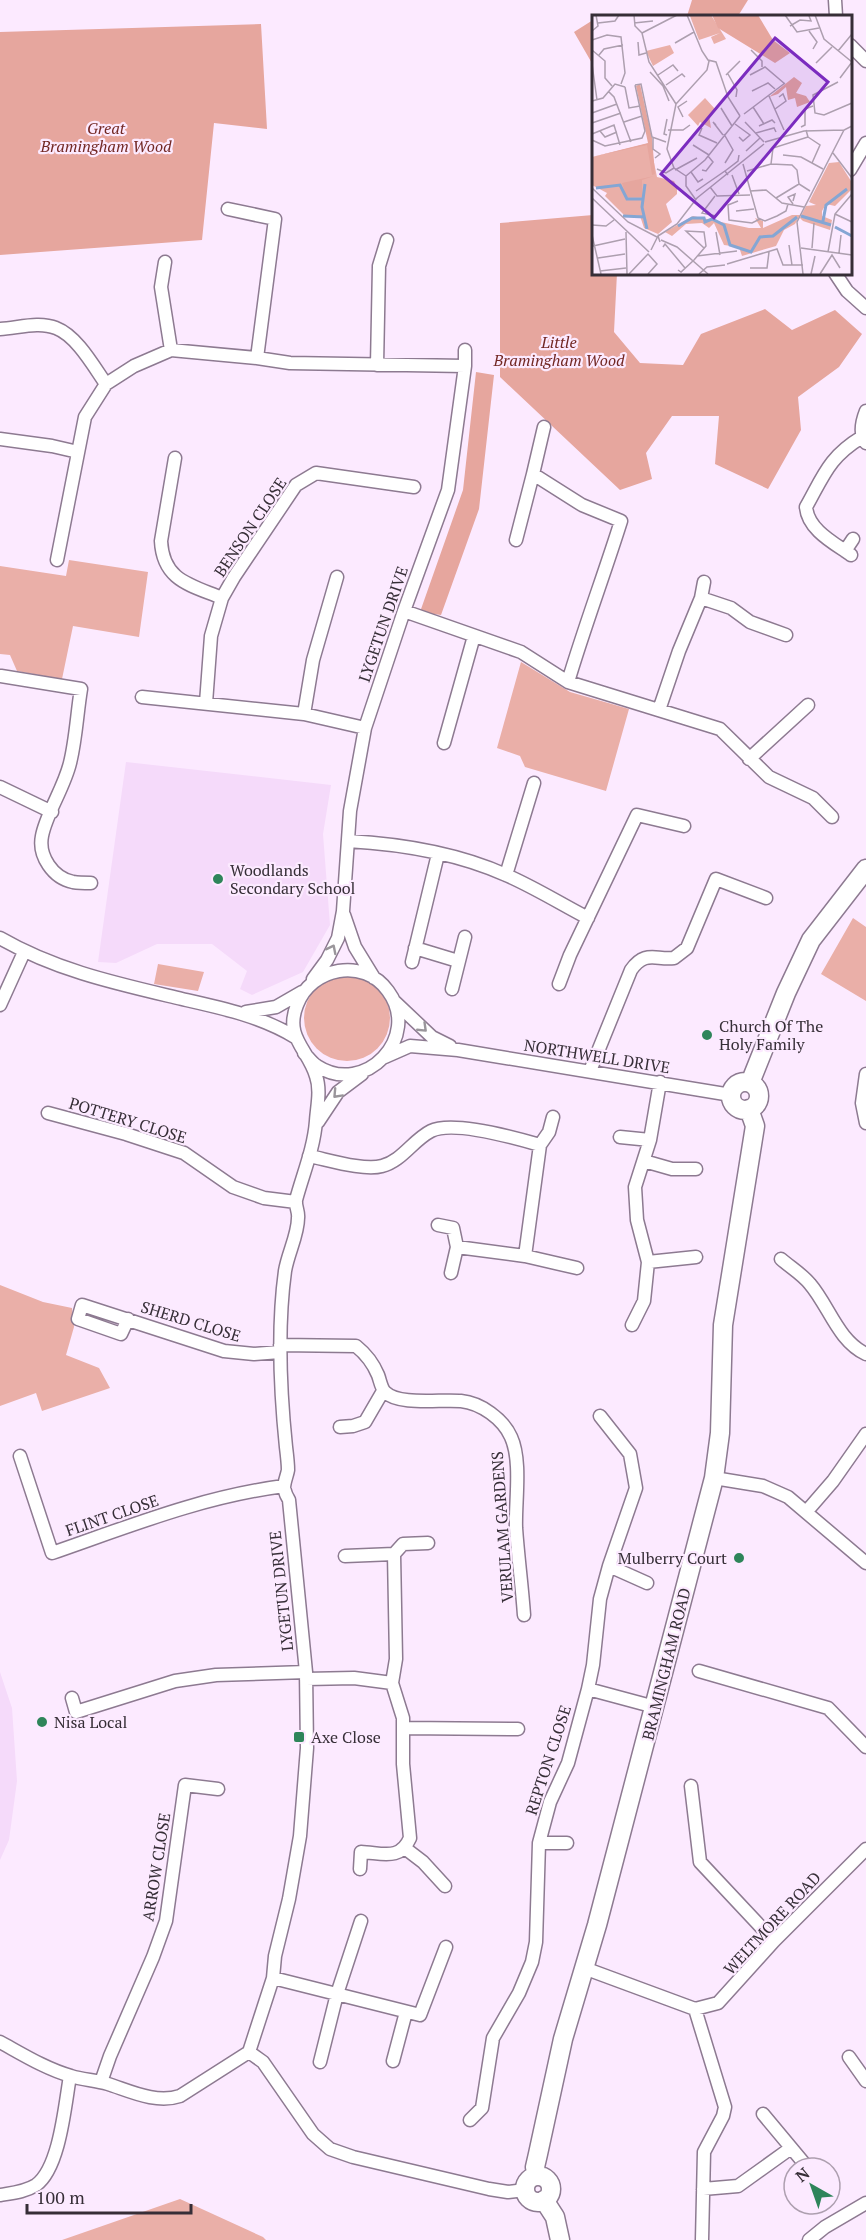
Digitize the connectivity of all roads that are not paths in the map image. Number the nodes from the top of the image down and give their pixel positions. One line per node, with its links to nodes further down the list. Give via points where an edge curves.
1 (835, 0): 2 (street)
2 (836, 15)
3 (851, 47): 4 (street)
4 (866, 61)
5 (866, 143): 6 (street)
6 (862, 156): 7 (street)
7 (851, 168)
8 (228, 208): 16 (street, via 275,219)
9 (387, 240): 17 (street, via 379,266)
10 (165, 262): 14 (street, via 161,287)
11 (836, 274): 12 (street)
12 (866, 308)
13 (0, 329): 19 (street, via 34,325 57,328 78,345)
14 (171, 350): 16 (street); 19 (street)
15 (465, 350): 18 (street, LYGETUN DRIVE)
16 (257, 357): 17 (street, via 290,363)
17 (377, 365): 18 (street)
18 (465, 366): 35 (street, LYGETUN DRIVE, via 448,490)
19 (106, 384): 24 (street, via 85,417)
20 (866, 411): 23 (street, via 862,419)
21 (544, 427): 26 (street)
22 (0, 439): 24 (street)
23 (864, 440): 28 (street, via 835,456 800,505 818,530 848,553)
24 (78, 452): 30 (street)
25 (176, 458): 33 (street, BENSON CLOSE, via 160,541 161,555 165,566 176,576)
26 (533, 474): 29 (street); 39 (street, via 582,505 621,521)
27 (414, 487): 33 (street, BENSON CLOSE, via 330,473 306,478 296,485)
28 (853, 539)
29 (516, 540)
30 (57, 560)
31 (337, 577): 44 (street)
32 (704, 582): 34 (street)
33 (222, 598): 41 (street, BENSON CLOSE, via 211,636)
34 (701, 598): 36 (street, via 732,608 750,622); 43 (street)
35 (404, 611): 37 (street); 45 (street, LYGETUN DRIVE)
36 (786, 635)
37 (474, 636): 39 (street, via 521,652); 46 (street)
38 (1, 676): 50 (street, via 81,689 71,760)
39 (568, 682): 43 (street)
40 (142, 697): 41 (street)
41 (206, 703): 44 (street)
42 (808, 705): 47 (street)
43 (659, 710): 47 (street, via 720,729)
44 (304, 714): 45 (street)
45 (365, 728): 53 (street, LYGETUN DRIVE)
46 (444, 743)
47 (749, 759): 51 (street, via 769,777 813,798)
48 (534, 783): 56 (street)
49 (0, 787): 50 (street)
50 (52, 812): 57 (street, via 42,836 41,850 46,862 71,882)
51 (832, 817)
52 (684, 826): 60 (street, via 638,815)
53 (348, 841): 54 (street); 59 (street, LYGETUN DRIVE)
54 (438, 854): 56 (street); 63 (street)
55 (866, 869): 82 (street, via 811,940)
56 (506, 875): 60 (street)
57 (91, 883)
58 (766, 898): 79 (street, via 716,879 682,954 667,959 642,958 631,970)
59 (343, 911): 67 (street, via 355,947); 69 (street, one-way to 59, via 338,938)
60 (588, 918): 68 (street)
61 (465, 937): 65 (street)
62 (0, 938): 64 (street)
63 (415, 948): 65 (street); 66 (street)
64 (24, 952): 72 (street); 73 (street, via 76,972)
65 (458, 961): 70 (street)
66 (411, 962)
67 (374, 978): 69 (street, via 342,970 326,974); 71 (street)
68 (559, 984)
69 (307, 987): 73 (street, via 276,1008); 74 (street, via 296,1006)
70 (452, 989)
71 (393, 1000): 75 (street, one-way to 75, via 432,1036); 77 (street, LYGETUN DRIVE, via 398,1030)
72 (0, 1005)
73 (239, 1012): 74 (street)
74 (295, 1037): 76 (street, LYGETUN DRIVE)
75 (458, 1050): 77 (street, NORTHWELL DRIVE, via 410,1046); 79 (street, NORTHWELL DRIVE)
76 (304, 1053): 78 (street, LYGETUN DRIVE, via 316,1066 333,1073); 88 (street, LYGETUN DRIVE, via 319,1089)
77 (384, 1058): 78 (street, LYGETUN DRIVE)
78 (368, 1070): 88 (street, LYGETUN DRIVE, one-way to 88, via 338,1092)
79 (590, 1071): 81 (street, NORTHWELL DRIVE)
80 (866, 1074): 87 (street, via 862,1103)
81 (660, 1082): 83 (street, NORTHWELL DRIVE); 90 (street)
82 (750, 1083): 83 (street, via 738,1084); 84 (street, via 759,1096 756,1105)
83 (731, 1095): 84 (street, via 736,1107)
84 (749, 1109): 113 (street, BRAMINGHAM ROAD, via 755,1126 723,1325 720,1433)
85 (48, 1113): 95 (street, POTTERY CLOSE, via 184,1153 233,1186 264,1198)
86 (553, 1117): 91 (street)
87 (866, 1123)
88 (316, 1126): 92 (street, LYGETUN DRIVE)
89 (620, 1137): 90 (street)
90 (650, 1140): 93 (street)
91 (540, 1145): 92 (street, via 512,1136 450,1127 431,1131 384,1166); 98 (street)
92 (309, 1156): 95 (street, LYGETUN DRIVE)
93 (644, 1161): 94 (street, via 672,1169); 101 (street, via 635,1187)
94 (696, 1169)
95 (296, 1202): 106 (street, LYGETUN DRIVE, via 298,1218 285,1270)
96 (438, 1225): 97 (street, via 453,1228)
97 (457, 1247): 98 (street); 103 (street)
98 (525, 1256): 102 (street)
99 (696, 1257): 101 (street)
100 (781, 1259): 107 (street, via 809,1284 842,1334)
101 (648, 1262): 105 (street, via 644,1300)
102 (576, 1268)
103 (451, 1273)
104 (128, 1319): 106 (street, SHERD CLOSE, via 224,1352 254,1354)
105 (632, 1325)
106 (280, 1348): 108 (street, via 356,1346 374,1366); 114 (street, LYGETUN DRIVE, via 288,1467)
107 (866, 1354)
108 (383, 1391): 110 (street, via 365,1422); 122 (street, VERULAM GARDENS, via 396,1399 462,1401 475,1405 489,1413 511,1436 516,1453 516,1531)
109 (600, 1416): 120 (street, REPTON CLOSE, via 630,1454 636,1488)
110 (340, 1427)
111 (866, 1434): 115 (street)
112 (20, 1456): 114 (street, FLINT CLOSE, via 52,1554 191,1504)
113 (714, 1478): 115 (street, via 763,1486); 128 (street, BRAMINGHAM ROAD)
114 (284, 1486): 124 (street, LYGETUN DRIVE, via 289,1500)
115 (807, 1511): 119 (street)
116 (428, 1543): 117 (street, via 403,1544)
117 (393, 1554): 118 (street); 125 (street, via 396,1659)
118 (345, 1556)
119 (866, 1563)
120 (609, 1566): 121 (street); 126 (street, REPTON CLOSE, via 600,1599)
121 (647, 1583)
122 (524, 1615)
123 (699, 1671): 131 (street, via 828,1708)
124 (306, 1676): 125 (street); 127 (street, via 216,1675 175,1681 76,1712); 144 (street, LYGETUN DRIVE, via 307,1748 300,1836)
125 (392, 1683): 129 (street)
126 (588, 1689): 128 (street, REPTON CLOSE); 134 (street, REPTON CLOSE, via 568,1763 550,1802)
127 (72, 1698)
128 (655, 1707): 143 (street, BRAMINGHAM ROAD)
129 (404, 1728): 130 (street); 136 (street, via 410,1838)
130 (518, 1729)
131 (866, 1747)
132 (691, 1786): 141 (street, via 700,1862)
133 (218, 1789): 155 (street, ARROW CLOSE, via 185,1785 166,1921)
134 (538, 1843): 135 (street); 157 (street, REPTON CLOSE, via 532,1962 492,2038 482,2108)
135 (567, 1843)
136 (406, 1849): 138 (street, via 400,1853 361,1852); 139 (street)
137 (866, 1849): 141 (street, WELTMORE ROAD)
138 (360, 1869)
139 (445, 1886)
140 (361, 1921): 145 (street)
141 (774, 1941): 146 (street, WELTMORE ROAD, via 718,2003)
142 (446, 1947): 147 (street, via 420,2015)
143 (584, 1968): 146 (street); 160 (street, BRAMINGHAM ROAD, via 563,2039 538,2154)
144 (273, 1978): 145 (street); 149 (street, LYGETUN DRIVE)
145 (337, 1994): 147 (street); 152 (street)
146 (696, 2008): 161 (street, via 725,2106 705,2147)
147 (406, 2012): 151 (street)
148 (0, 2042): 153 (street)
149 (249, 2052): 155 (street, via 169,2099); 162 (street, via 263,2062 313,2134 330,2149 489,2189)
150 (849, 2056): 154 (street)
151 (393, 2061)
152 (320, 2062)
153 (70, 2076): 155 (street); 163 (street, via 50,2168 36,2185)
154 (866, 2081)
155 (102, 2082)
156 (763, 2114): 158 (street)
157 (470, 2120)
158 (791, 2148): 159 (street); 161 (street, via 738,2186)
159 (798, 2156)
160 (537, 2176): 162 (street, via 527,2182); 164 (street, via 546,2178 550,2185 550,2194)
161 (703, 2189): 167 (street)
162 (525, 2190): 164 (street, via 532,2200)
163 (0, 2195)
164 (544, 2200): 166 (street, via 555,2217)
165 (866, 2203): 168 (street)
166 (560, 2240)
167 (702, 2240)
168 (809, 2240)

